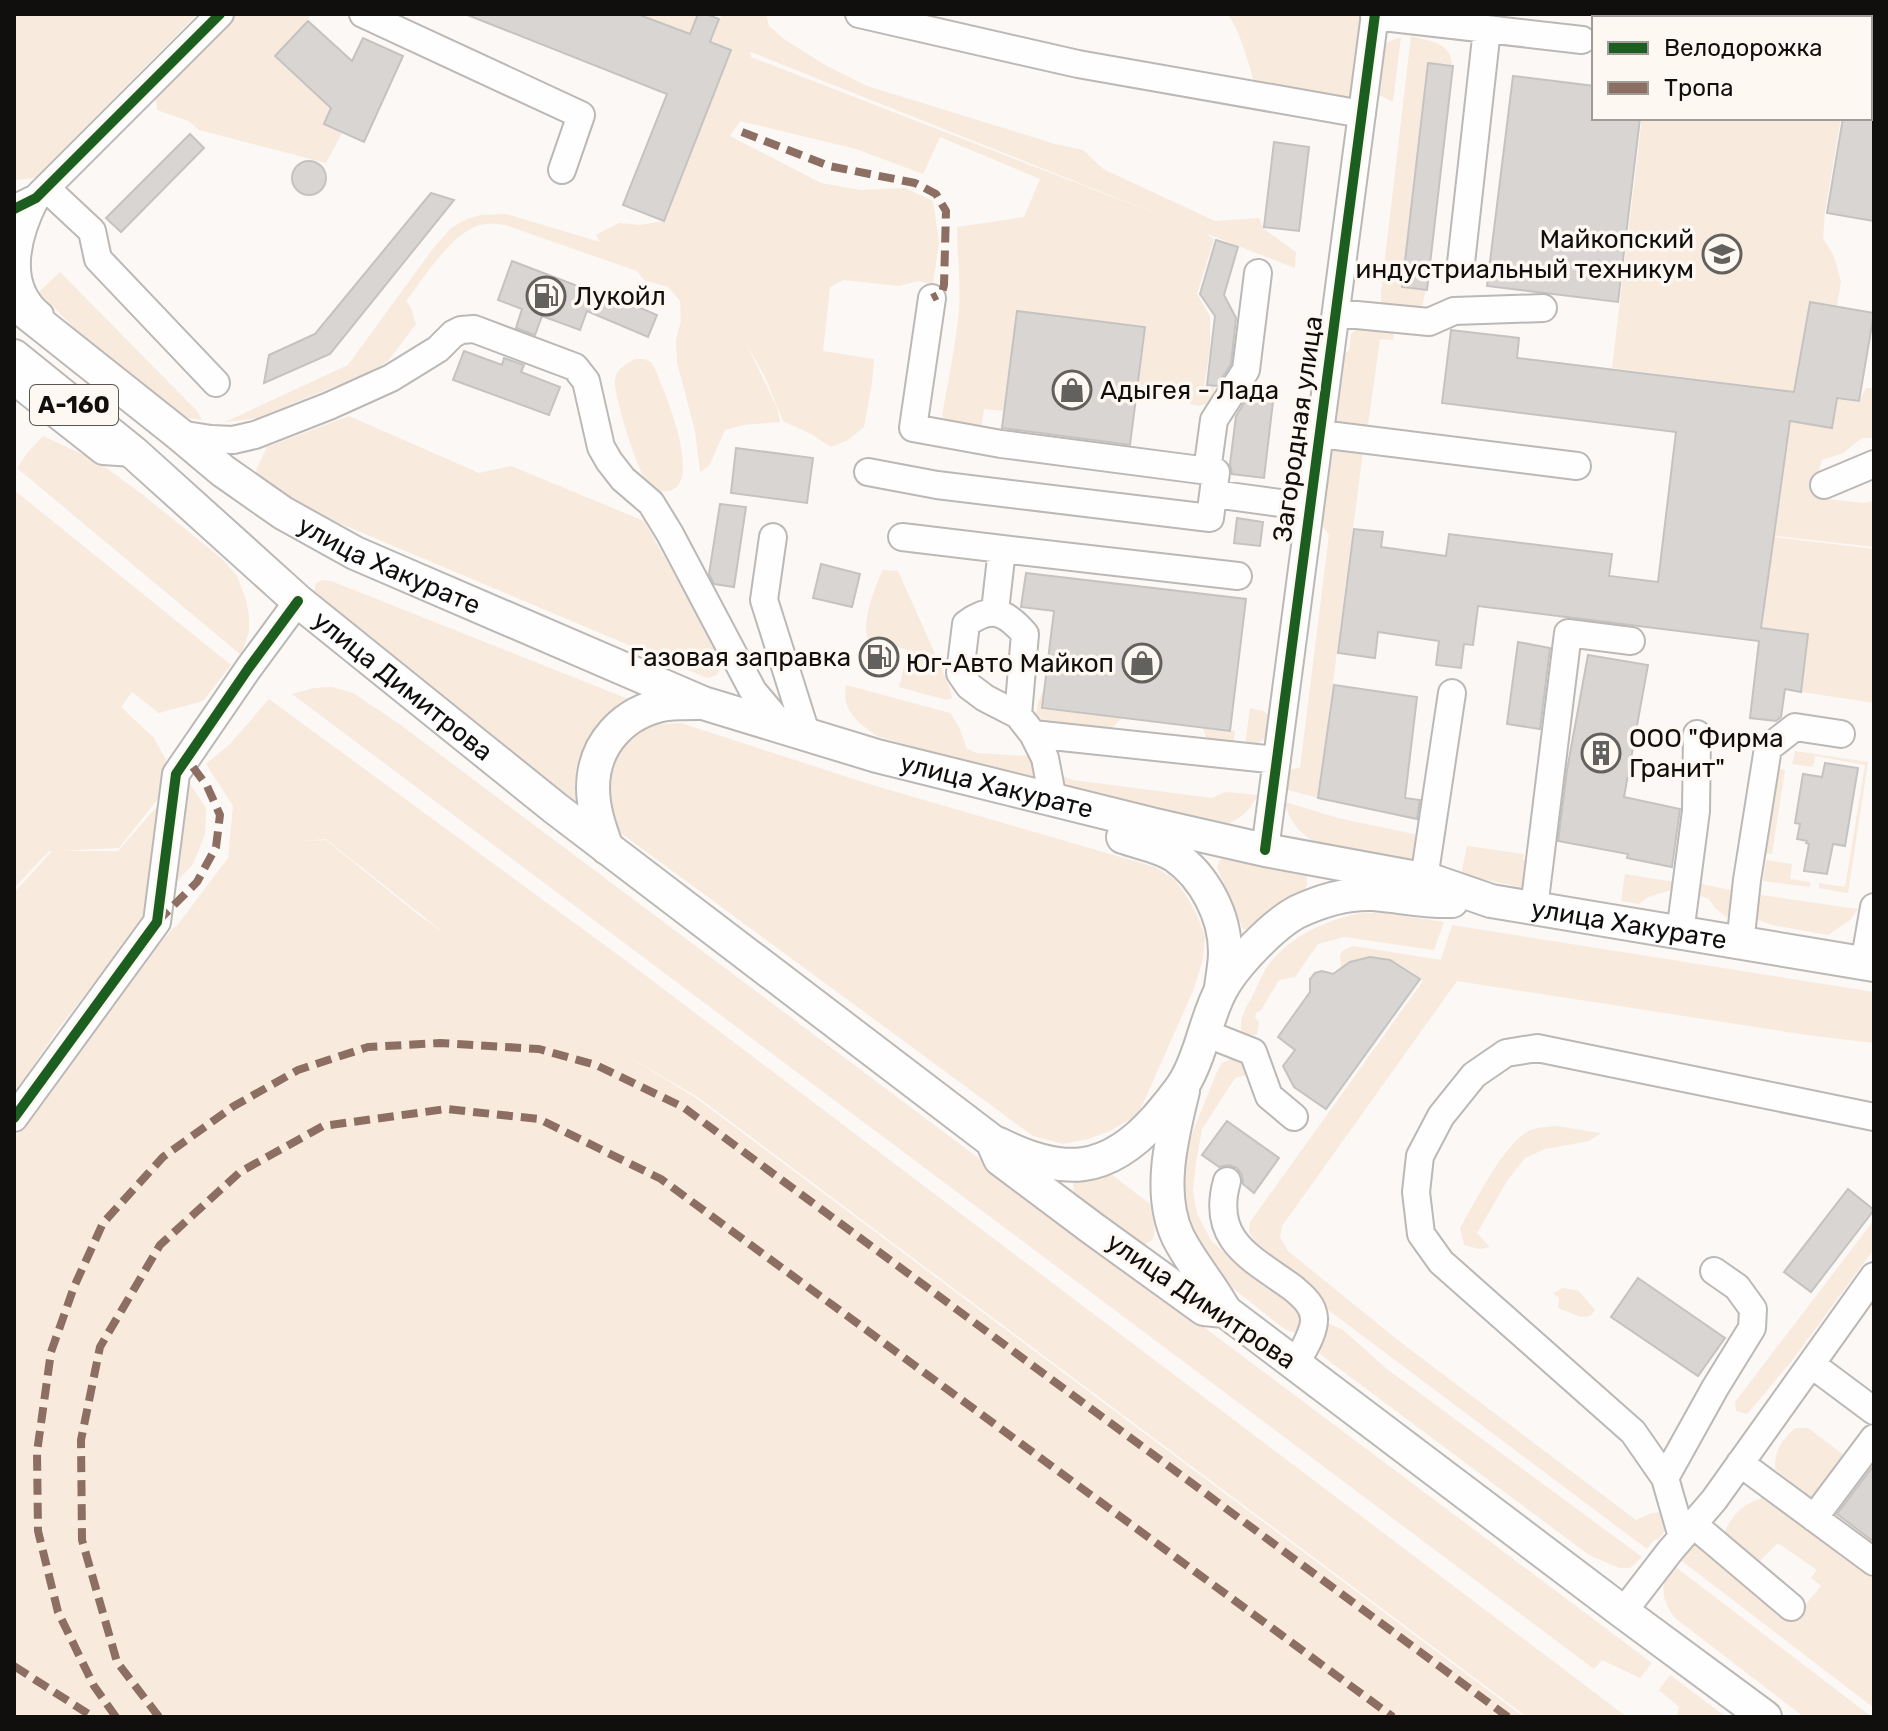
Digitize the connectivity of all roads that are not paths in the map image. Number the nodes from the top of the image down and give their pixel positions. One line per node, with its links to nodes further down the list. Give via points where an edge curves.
1 (220, 14): 9 (street)
2 (363, 14): 8 (street, via 581,115)
3 (859, 14): 7 (street, via 1078,64)
4 (1374, 15): 5 (street); 7 (street, Загородная улица)
5 (1487, 29): 6 (street); 10 (street)
6 (1582, 40)
7 (1362, 114): 15 (street, Загородная улица)
8 (562, 170)
9 (32, 198): 17 (street, via 18,248 23,292 29,306 81,348); 19 (street, via 92,231 98,259)
10 (1461, 263)
11 (1258, 273): 26 (street, via 1246,370 1214,420)
12 (932, 298): 26 (street, via 913,428)
13 (14, 303): 17 (main road, улица Хакурате)
14 (1543, 308): 15 (street, via 1454,311 1429,322)
15 (1336, 313): 21 (street, Загородная улица)
16 (14, 356): 22 (main road, А-160)
17 (91, 365): 20 (main road, улица Хакурате)
18 (14, 381): 22 (street, via 103,451)
19 (216, 383)
20 (179, 434): 37 (main road, улица Хакурате, via 283,513 355,553); 39 (street, via 233,440 255,435 391,378 461,330 474,329 575,367 586,381 609,461 651,503 753,691)
21 (1320, 434): 24 (street); 28 (street, Загородная улица)
22 (134, 453): 33 (main road, улица Димитрова)
23 (1874, 464): 27 (street)
24 (1577, 466)
25 (868, 472): 26 (street, via 1210,518)
26 (1210, 482): 28 (street)
27 (1824, 485)
28 (1310, 507): 42 (street, Загородная улица)
29 (773, 537): 39 (street, via 764,600)
30 (902, 537): 31 (street)
31 (1002, 549): 32 (street); 34 (street)
32 (1238, 576)
33 (298, 601): 44 (main road, улица Димитрова); 58 (street, via 176,774 157,922)
34 (995, 611): 38 (street, via 1025,634); 38 (street, via 966,624 960,673 969,686)
35 (1631, 641): 49 (street, via 1568,633)
36 (1452, 693): 46 (street)
37 (703, 703): 39 (main road, улица Хакурате); 44 (main road, via 667,704 641,712 619,725 602,746 593,789)
38 (1025, 724): 42 (street); 43 (street, via 1045,758)
39 (796, 732): 43 (main road, улица Хакурате)
40 (1697, 734): 50 (street, via 1696,811)
41 (1841, 734): 51 (street, via 1795,727 1768,748)
42 (1277, 760): 45 (street, Загородная улица)
43 (1059, 802): 45 (main road, улица Хакурате); 53 (main road, via 1111,834 1176,857 1191,870 1211,896 1220,921 1225,951)
44 (607, 848): 59 (main road, улица Димитрова)
45 (1265, 850): 46 (main road, улица Хакурате)
46 (1424, 879): 47 (main road, улица Хакурате)
47 (1491, 901): 49 (main road, улица Хакурате); 53 (main road, via 1428,902 1373,894 1320,903 1278,926)
48 (1874, 907): 52 (street)
49 (1534, 908): 50 (main road, улица Хакурате)
50 (1680, 933): 51 (main road, улица Хакурате)
51 (1740, 944): 52 (main road, улица Хакурате)
52 (1869, 964)
53 (1221, 989): 54 (main road)
54 (1205, 1033): 55 (main road); 56 (street, via 1253,1052 1269,1096)
55 (1186, 1080): 59 (main road, via 1143,1133 1098,1162 1075,1165 1025,1157); 63 (main road, via 1169,1166 1169,1209 1181,1242)
56 (1294, 1117)
57 (1874, 1117): 69 (street, via 1537,1048 1506,1053 1474,1075 1441,1116 1420,1156 1416,1192 1421,1234 1441,1262 1633,1432)
58 (14, 1118)
59 (992, 1141): 63 (main road, улица Димитрова, via 1000,1159 1129,1255 1204,1309)
60 (1227, 1181): 64 (street, via 1224,1215 1231,1238 1312,1307 1314,1319)
61 (1714, 1271): 69 (street, via 1737,1287 1753,1309 1752,1328)
62 (1874, 1276): 65 (street)
63 (1225, 1311): 64 (main road, улица Димитрова)
64 (1296, 1364): 74 (main road, улица Димитрова)
65 (1811, 1364): 66 (street); 68 (street)
66 (1874, 1411)
67 (1874, 1438): 70 (street)
68 (1740, 1463): 70 (street); 71 (street)
69 (1665, 1478): 71 (street)
70 (1814, 1518): 72 (street)
71 (1687, 1530): 73 (street); 74 (street)
72 (1874, 1562)
73 (1791, 1607)
74 (1623, 1612): 75 (main road, улица Димитрова)
75 (1765, 1717)

